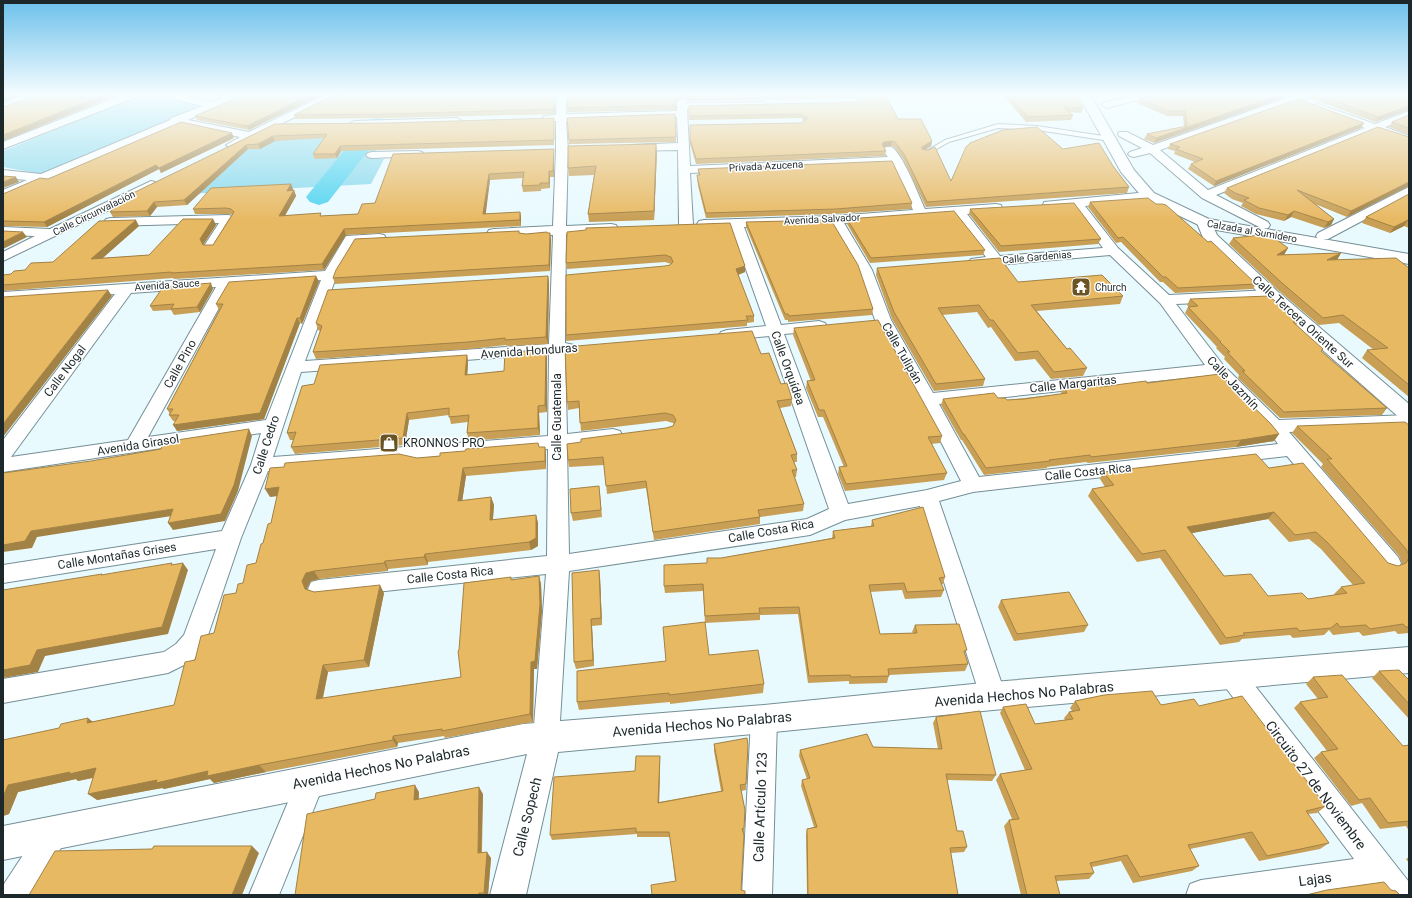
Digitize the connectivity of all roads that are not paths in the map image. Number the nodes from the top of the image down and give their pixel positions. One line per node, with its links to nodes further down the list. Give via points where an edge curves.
1 (29, 136): 13 (street)
2 (139, 136): 26 (street)
3 (251, 136): 17 (street)
4 (562, 136): 45 (street, Calle Guatemala)
5 (683, 136): 14 (street)
6 (964, 136): 19 (lane, via 947,141)
7 (1106, 136): 11 (lane)
8 (1190, 136): 16 (street)
9 (1355, 136): 31 (street)
10 (1399, 136): 12 (street)
11 (1116, 137): 16 (street); 21 (street); 30 (street, Calzada al Sumidero, via 1128,172)
12 (1409, 140)
13 (3, 146)
14 (683, 146): 15 (street); 24 (street)
15 (623, 148)
16 (1152, 149): 21 (street); 31 (street)
17 (222, 150)
18 (887, 150): 23 (street)
19 (925, 153)
20 (428, 154): 22 (street)
21 (1134, 154): 43 (street, via 1144,172 1164,195 1184,205 1229,220)
22 (372, 155)
23 (896, 160): 24 (street, Privada Azucena); 36 (street)
24 (684, 170): 40 (street)
25 (3, 174): 26 (street)
26 (42, 178): 29 (street)
27 (158, 181): 38 (street, Calle Circunvalación)
28 (1409, 191): 49 (street)
29 (3, 194)
30 (1149, 196): 32 (street); 41 (street, Calzada al Sumidero)
31 (1206, 196): 43 (street)
32 (1076, 203): 33 (street); 53 (street, Calle Jazmín)
33 (1037, 205)
34 (1005, 207): 35 (street, Avenida Salvador)
35 (957, 210): 36 (street, Avenida Salvador); 56 (street)
36 (920, 212): 37 (street, Avenida Salvador)
37 (835, 220): 39 (street, Avenida Salvador); 71 (street, Calle Tulipán, via 873,269 875,321)
38 (73, 223): 47 (street, Calle Circunvalación); 51 (street, via 228,219)
39 (736, 223): 40 (street, Avenida Salvador); 65 (street, Calle Orquídea)
40 (686, 224): 42 (street, Avenida Salvador)
41 (1205, 224): 55 (street, Calzada al Sumidero); 61 (street, Calle Tercera Oriente Sur, via 1210,237)
42 (670, 225)
43 (1263, 225): 49 (street)
44 (622, 227): 45 (street)
45 (559, 230): 48 (street); 68 (street, Calle Guatemala)
46 (3, 231): 47 (street)
47 (52, 234): 54 (street, Calle Circunvalación)
48 (482, 234)
49 (1324, 236): 52 (street)
50 (389, 238): 58 (street, Calle Cedro, via 351,239)
51 (211, 246)
52 (1409, 250)
53 (1112, 251): 56 (street, Calle Gardenias); 62 (street, Calle Jazmín)
54 (3, 257)
55 (1409, 259)
56 (997, 261): 57 (street, Calle Gardenias)
57 (966, 263)
58 (330, 275): 59 (street, Avenida Sauce); 69 (street, Calle Cedro, via 332,290)
59 (226, 282): 60 (street, Avenida Sauce); 78 (street, Calle Pino)
60 (127, 288): 63 (street, Avenida Sauce); 80 (street, Calle Nogal)
61 (1271, 295): 62 (street); 72 (street, Calle Tercera Oriente Sur)
62 (1165, 300): 70 (street, Calle Jazmín)
63 (6, 301)
64 (836, 325): 65 (street)
65 (774, 331): 66 (street); 85 (street, Calle Orquídea)
66 (712, 336)
67 (580, 347): 68 (street, Avenida Honduras)
68 (557, 349): 69 (street, Avenida Honduras); 77 (street, Calle Guatemala)
69 (294, 367): 74 (street, Calle Cedro)
70 (1217, 369): 71 (street, Calle Margaritas); 75 (street, Calle Jazmín)
71 (928, 399): 83 (street, Calle Tulipán)
72 (1409, 415)
73 (1409, 421): 75 (street)
74 (273, 425): 78 (street, Avenida Girasol); 82 (street, Calle Cedro)
75 (1275, 426): 79 (street, Calle Jazmín)
76 (627, 433): 77 (street)
77 (557, 442): 82 (street); 88 (street, Calle Guatemala)
78 (134, 446): 81 (street, Avenida Girasol)
79 (1292, 449): 83 (street, Calle Costa Rica); 87 (street, Calle Jazmín)
80 (3, 454)
81 (3, 465)
82 (261, 465): 86 (street, Calle Cedro)
83 (973, 485): 84 (street, Calle Costa Rica)
84 (926, 497): 85 (street, Calle Costa Rica); 94 (street)
85 (841, 513): 88 (street, Calle Costa Rica, via 810,527)
86 (230, 538): 89 (street, Calle Montañas Grises); 93 (street, Calle Cedro, via 194,641 185,652 168,662)
87 (1390, 563)
88 (558, 564): 90 (street, Calle Costa Rica); 96 (street, Calle Guatemala)
89 (3, 574)
90 (319, 589)
91 (1409, 660): 92 (street, Avenida Hechos No Palabras)
92 (1232, 676): 94 (street, Avenida Hechos No Palabras); 100 (street, Circuito 27 de Noviembre)
93 (3, 692)
94 (993, 696): 95 (street, Avenida Hechos No Palabras)
95 (764, 719): 96 (street, Avenida Hechos No Palabras); 104 (street, Calle Artículo 123)
96 (546, 738): 97 (street, Avenida Hechos No Palabras, via 523,739); 103 (street, Calle Sopech)
97 (312, 781): 98 (street, Avenida Hechos No Palabras); 102 (street)
98 (54, 833): 99 (street, Avenida Hechos No Palabras); 101 (street)
99 (3, 843)
100 (1381, 870): 105 (street, Lajas); 106 (street, Circuito 27 de Noviembre)
101 (15, 895)
102 (264, 895)
103 (508, 895)
104 (757, 895)
105 (1201, 895)
106 (1400, 895)

